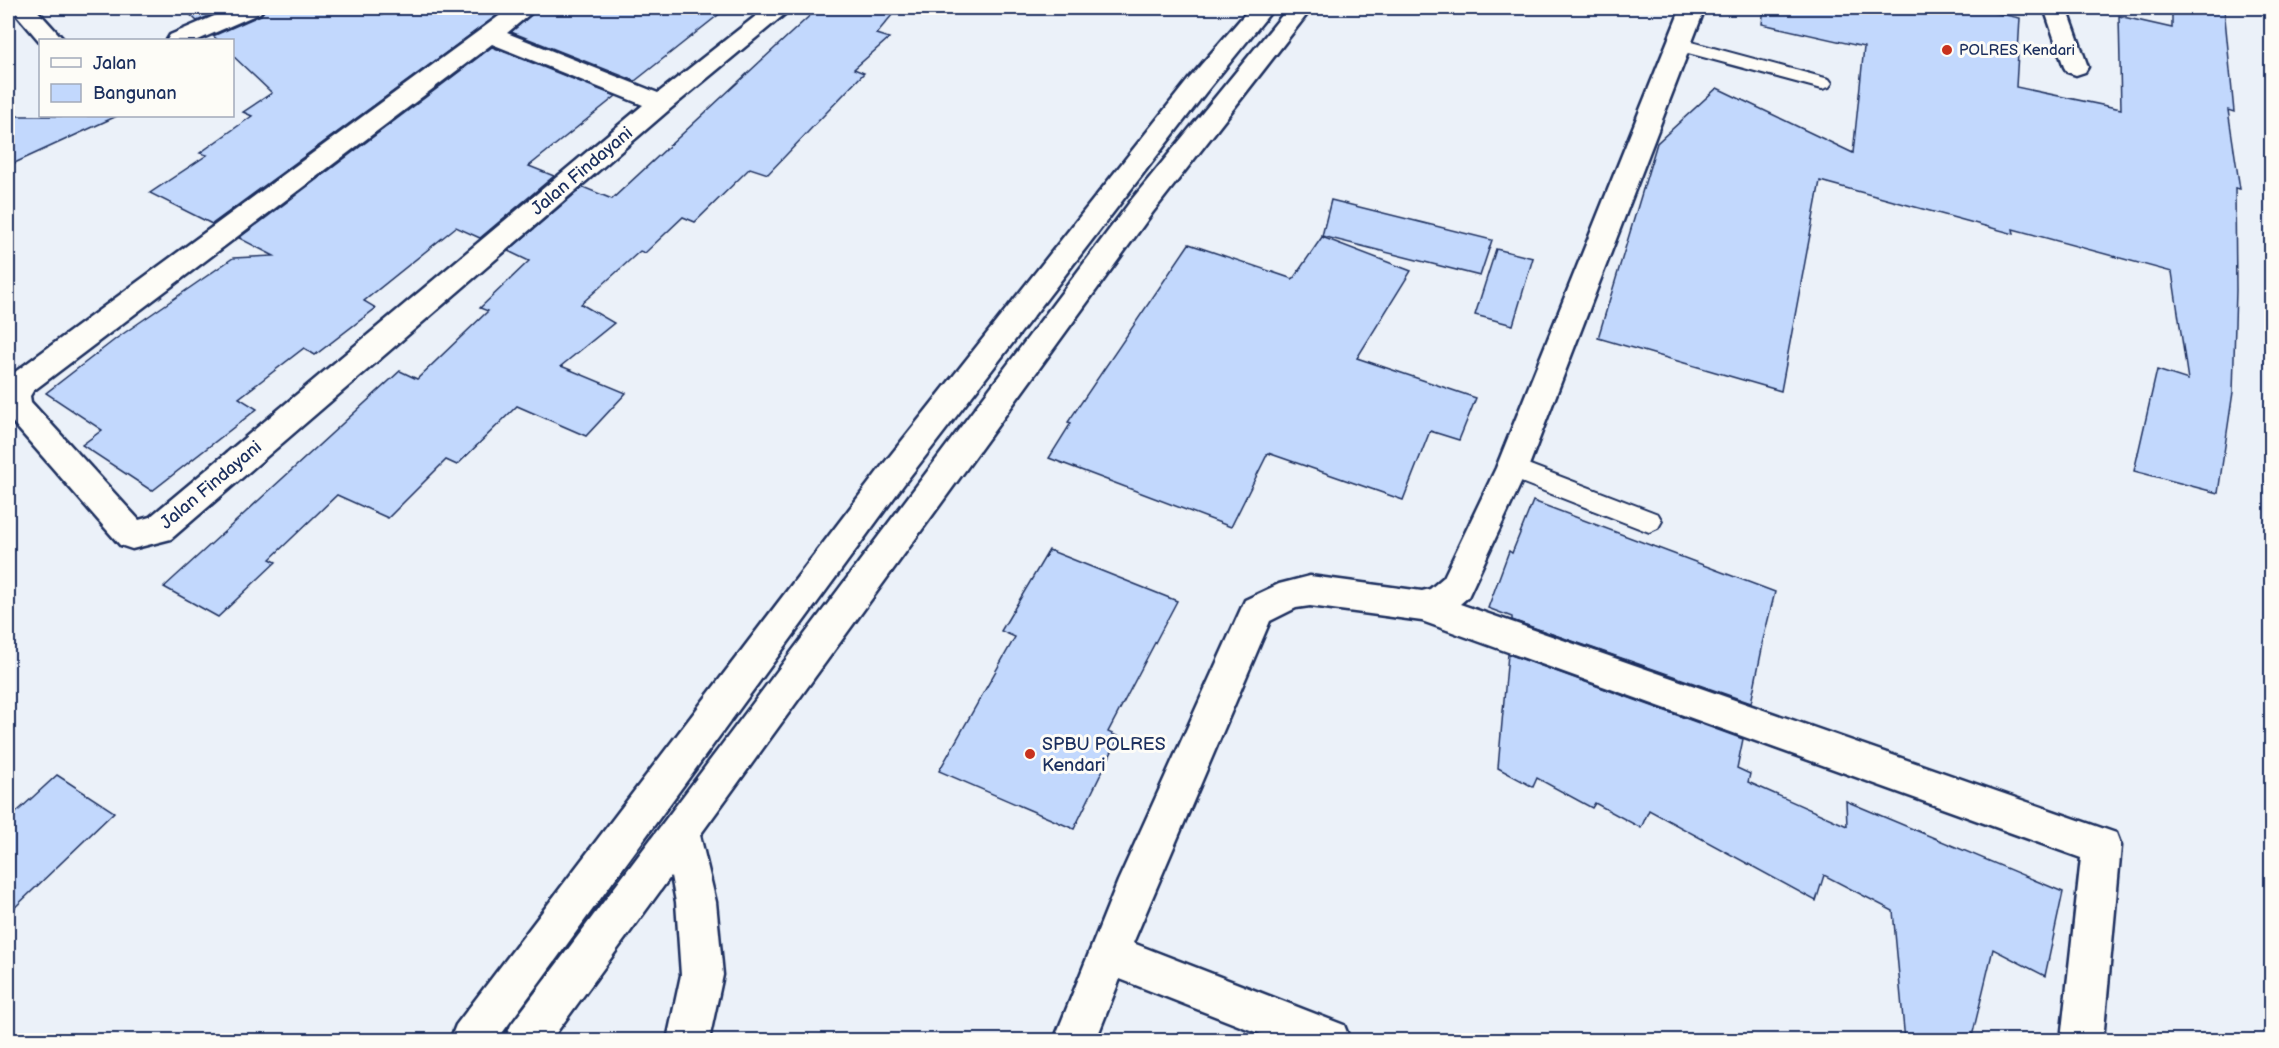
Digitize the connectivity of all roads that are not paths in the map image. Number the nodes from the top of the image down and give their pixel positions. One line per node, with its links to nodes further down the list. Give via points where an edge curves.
1 (22, 8): 10 (street)
2 (252, 8): 11 (street)
3 (525, 8): 9 (street, Jalan Findayani)
4 (780, 8): 15 (street, Jalan Findayani)
5 (1262, 8): 21 (street, via 893,475)
6 (1300, 8): 19 (street, via 1143,205)
7 (1693, 8): 12 (street)
8 (2055, 8): 13 (street)
9 (489, 34): 15 (street); 15 (street, Jalan Findayani, via 22,383 14,394 16,406 132,535 148,533 166,524)
10 (51, 39)
11 (181, 39)
12 (1680, 45): 14 (lane); 16 (street)
13 (2076, 67)
14 (1822, 83)
15 (662, 103)
16 (1512, 468): 17 (lane); 18 (street, via 1456,588 1440,601)
17 (1649, 521)
18 (1422, 606): 20 (street, via 1310,591 1291,594 1257,611); 26 (street, via 2102,846)
19 (680, 831): 22 (street); 23 (street, via 696,902 702,975)
20 (1108, 954): 24 (street); 25 (street)
21 (471, 1041)
22 (526, 1041)
23 (688, 1041)
24 (1075, 1041)
25 (1329, 1041)
26 (2082, 1041)

